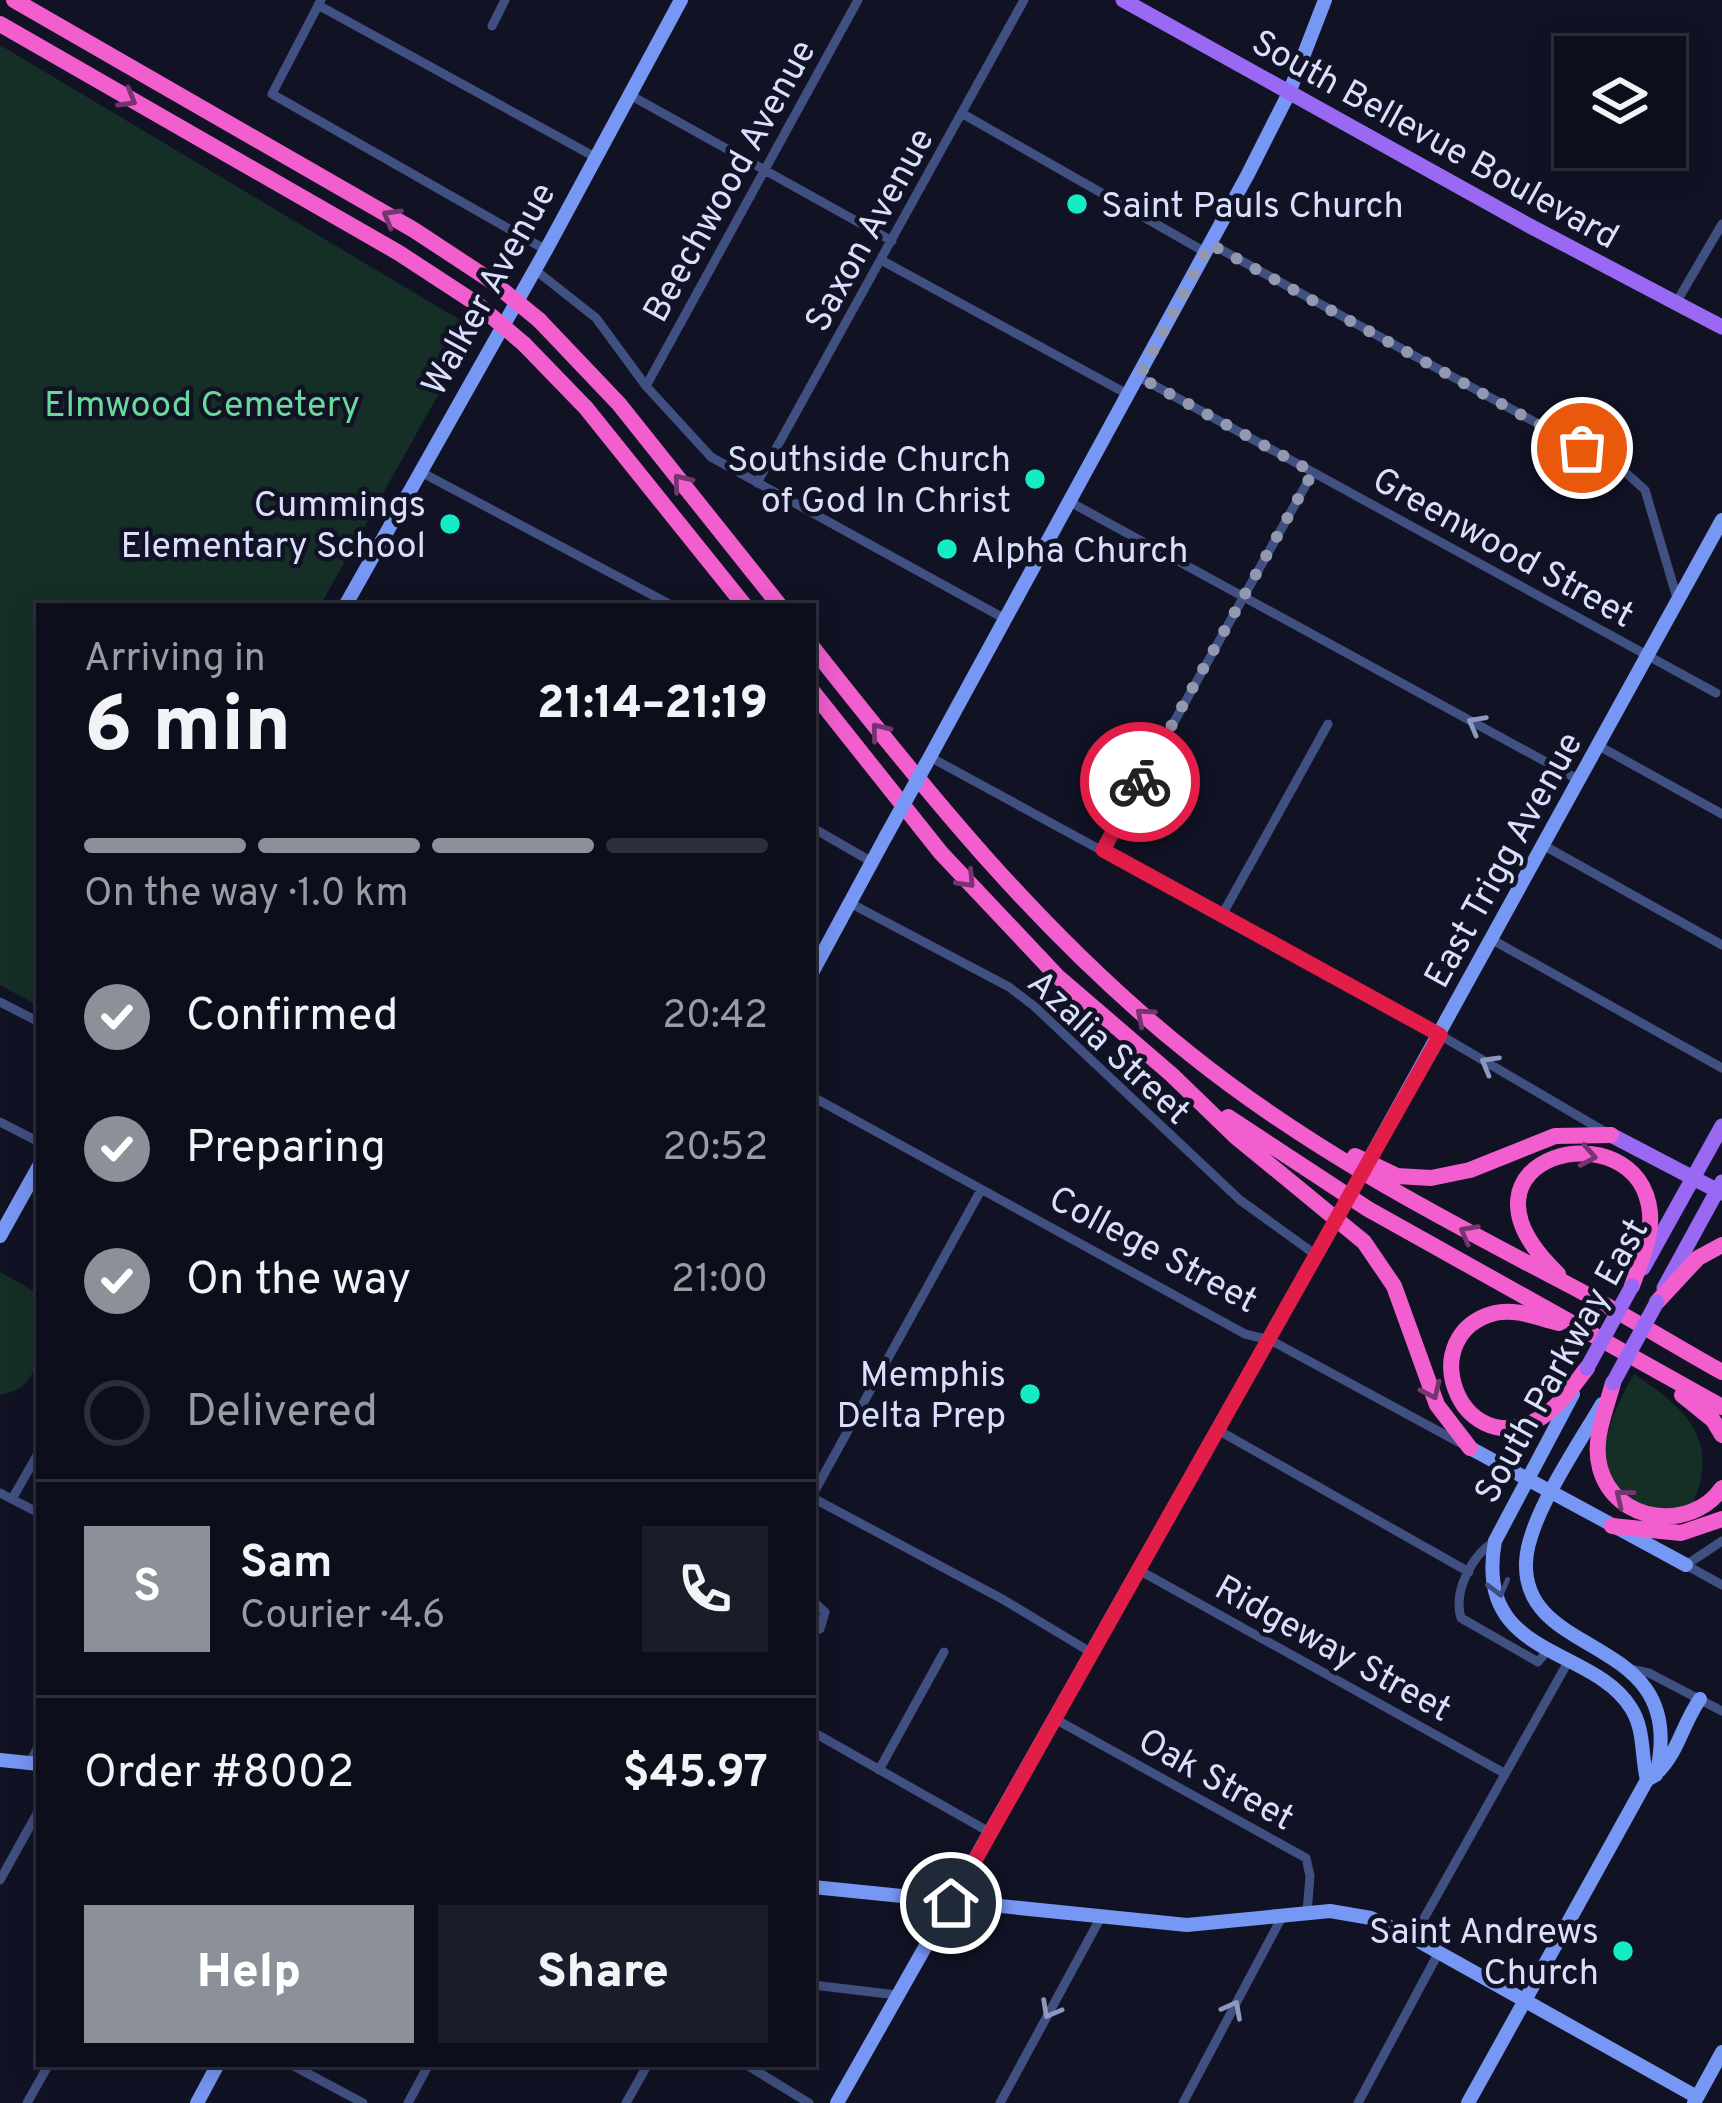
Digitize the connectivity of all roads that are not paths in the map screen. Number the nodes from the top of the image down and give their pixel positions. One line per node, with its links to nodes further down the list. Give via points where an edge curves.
1 (14, 0): 37 (highway, one-way to 1, bridge, via 619,404 490,280)
2 (505, 0): 10 (street)
3 (681, 0): 12 (main road, Walker Avenue)
4 (858, 0): 15 (street, Beechwood Avenue)
5 (1024, 0): 13 (street, Saxon Avenue)
6 (1123, 0): 11 (main road, South Bellevue Boulevard)
7 (1325, 0): 11 (main road)
8 (320, 3): 14 (street); 19 (street, via 272,94)
9 (0, 24): 36 (highway, one-way to 36, bridge, via 477,304 586,408)
10 (491, 26)
11 (1289, 93): 18 (main road); 22 (main road, South Bellevue Boulevard)
12 (630, 94): 14 (main road, Walker Avenue); 15 (street)
13 (963, 114): 17 (street, Saxon Avenue); 18 (street)
14 (595, 157): 19 (main road, Walker Avenue)
15 (764, 169): 17 (street); 25 (street, Beechwood Avenue)
16 (1722, 224): 22 (street)
17 (892, 241): 20 (street, Saxon Avenue)
18 (1208, 248): 24 (main road); 33 (street, via 1624,471 1646,490)
19 (546, 250): 21 (main road, Walker Avenue)
20 (881, 260): 26 (street); 29 (street, Saxon Avenue)
21 (534, 269): 25 (street, via 596,318); 27 (main road, Walker Avenue)
22 (1676, 303): 23 (main road, South Bellevue Boulevard)
23 (1722, 327)
24 (1139, 377): 26 (main road); 28 (street, Greenwood Street)
25 (646, 386): 29 (street, via 711,457)
26 (1129, 395): 30 (main road)
27 (419, 471): 34 (main road, Walker Avenue); 35 (street)
28 (1313, 472): 32 (street); 40 (street, Greenwood Street)
29 (758, 483): 38 (street)
30 (1070, 502): 32 (street); 38 (main road)
31 (1722, 520): 33 (main road, East Trigg Avenue)
32 (1244, 597): 46 (street, one-way to 32); 50 (street)
33 (1678, 601): 40 (main road, East Trigg Avenue)
34 (347, 603)
35 (667, 603)
36 (743, 603)
37 (778, 603)
38 (1007, 620): 45 (main road)
39 (816, 652): 67 (highway, one-way to 39, via 1194,1057 1063,942 990,866)
40 (1648, 656): 41 (street, Greenwood Street); 44 (main road, East Trigg Avenue)
41 (1716, 693)
42 (816, 696): 61 (highway, one-way to 61, via 1000,917)
43 (1328, 724): 53 (street)
44 (1599, 746): 46 (main road, East Trigg Avenue); 47 (street)
45 (928, 760): 50 (street); 51 (main road, bridge)
46 (1579, 781): 49 (main road, East Trigg Avenue)
47 (1722, 814)
48 (816, 830): 51 (street)
49 (1543, 845): 54 (main road, East Trigg Avenue); 55 (street)
50 (1103, 850): 53 (street)
51 (872, 862): 52 (main road)
52 (850, 903): 56 (main road); 74 (street, Azalia Street, via 1009,987 1240,1200)
53 (1222, 915): 59 (street)
54 (1491, 939): 59 (main road, East Trigg Avenue); 60 (street)
55 (1722, 945)
56 (816, 965)
57 (0, 1002): 58 (street)
58 (36, 1020)
59 (1440, 1035): 65 (street, one-way to 59); 74 (main road, East Trigg Avenue, bridge)
60 (1722, 1068)
61 (1178, 1081): 78 (highway, via 1322,1180); 89 (highway, one-way to 89, via 1373,1253 1394,1286 1430,1391)
62 (816, 1099): 71 (street, College Street)
63 (0, 1122): 66 (street)
64 (1722, 1126): 69 (main road, South Parkway East)
65 (1611, 1135): 67 (highway, via 1556,1136 1460,1173 1421,1179); 69 (main road)
66 (36, 1140)
67 (1316, 1143): 76 (highway, one-way to 67)
68 (36, 1171): 72 (main road)
69 (1694, 1177): 70 (main road); 75 (main road, South Parkway East)
70 (1720, 1188): 77 (main road, South Parkway East)
71 (981, 1190): 79 (street, College Street, via 1245,1334); 93 (street)
72 (0, 1236)
73 (1722, 1245): 77 (highway, via 1698,1258)
74 (1316, 1255): 79 (main road, East Trigg Avenue)
75 (1631, 1286): 76 (highway, one-way to 75, via 1527,1242 1518,1211 1532,1172 1572,1151 1616,1163 1644,1193 1649,1231); 82 (main road, South Parkway East, bridge)
76 (1572, 1287): 80 (highway)
77 (1657, 1302): 85 (main road, South Parkway East, bridge)
78 (1572, 1326): 82 (highway, via 1515,1312 1480,1319 1454,1350 1453,1384 1477,1418 1514,1427 1551,1410); 83 (highway)
79 (1270, 1340): 87 (main road, East Trigg Avenue); 89 (street, College Street)
80 (1664, 1340): 81 (highway); 84 (highway)
81 (1722, 1356)
82 (1586, 1368): 91 (main road, South Parkway East)
83 (1648, 1368): 86 (highway); 88 (highway)
84 (1722, 1372)
85 (1613, 1384): 92 (highway, one-way to 85, via 1700,1510 1674,1518 1618,1497 1602,1477 1598,1453); 94 (main road, South Parkway East)
86 (1722, 1407)
87 (1216, 1429): 104 (main road, East Trigg Avenue); 105 (street)
88 (1722, 1435)
89 (1469, 1448): 91 (main road, College Street)
90 (36, 1457): 97 (street)
91 (1527, 1480): 94 (main road, College Street); 101 (main road, South Parkway East)
92 (1722, 1488)
93 (816, 1491)
94 (1551, 1492): 100 (main road, College Street); 113 (main road, South Parkway East, via 1526,1558 1532,1593 1565,1630)
95 (0, 1493): 97 (street)
96 (816, 1498): 111 (street)
97 (12, 1499): 98 (street)
98 (36, 1511)
99 (1722, 1519): 100 (highway, via 1681,1533)
100 (1612, 1526): 103 (main road, College Street)
101 (1496, 1541): 105 (street, via 1480,1550); 109 (main road, South Parkway East, one-way to 109, via 1503,1606)
102 (1722, 1541): 103 (street)
103 (1686, 1565): 106 (street, College Street)
104 (1137, 1569): 111 (main road, East Trigg Avenue); 121 (street, Ridgeway Street)
105 (1469, 1572): 109 (street, via 1457,1605 1461,1618 1538,1662)
106 (1722, 1585)
107 (816, 1604): 108 (street, via 826,1612)
108 (816, 1630)
109 (1547, 1651): 112 (main road, South Parkway East)
110 (944, 1652): 120 (street)
111 (1092, 1653): 116 (main road, East Trigg Avenue)
112 (1568, 1662): 121 (street); 122 (main road, South Parkway East, via 1631,1708)
113 (1630, 1669): 114 (street); 122 (main road, South Parkway East, via 1658,1712 1662,1734)
114 (1700, 1699): 115 (street); 122 (main road, South Parkway East, via 1675,1755)
115 (1722, 1711)
116 (1055, 1719): 124 (main road, East Trigg Avenue); 128 (street, Oak Street, via 1306,1858)
117 (816, 1734): 120 (street)
118 (0, 1760): 119 (main road)
119 (34, 1763)
120 (880, 1770): 124 (street)
121 (1504, 1773): 131 (street)
122 (1651, 1777): 135 (main road, South Parkway East)
123 (36, 1815): 125 (street)
124 (992, 1833): 127 (main road, East Trigg Avenue)
125 (0, 1880)
126 (816, 1887): 127 (main road)
127 (951, 1903): 130 (main road); 134 (main road, East Trigg Avenue)
128 (1307, 1912): 129 (main road); 131 (main road, via 1371,1918)
129 (1282, 1915): 130 (main road, via 1187,1924); 153 (street, one-way to 129)
130 (1101, 1917): 152 (street, one-way to 152)
131 (1413, 1938): 132 (main road)
132 (1439, 1952): 135 (main road); 154 (street)
133 (816, 1985): 134 (street)
134 (897, 1995): 151 (main road, East Trigg Avenue)
135 (1525, 2000): 144 (main road); 155 (main road, South Parkway East)
136 (1722, 2052): 143 (main road)
137 (47, 2067): 145 (street)
138 (216, 2067): 146 (main road)
139 (296, 2067): 147 (street)
140 (427, 2067): 148 (street)
141 (646, 2067): 149 (street)
142 (750, 2067): 150 (street)
143 (1718, 2070): 144 (main road)
144 (1695, 2100)
145 (27, 2103)
146 (197, 2103)
147 (363, 2103)
148 (408, 2103)
149 (626, 2103)
150 (808, 2103)
151 (837, 2103)
152 (1000, 2103)
153 (1183, 2103)
154 (1358, 2103)
155 (1468, 2103)

